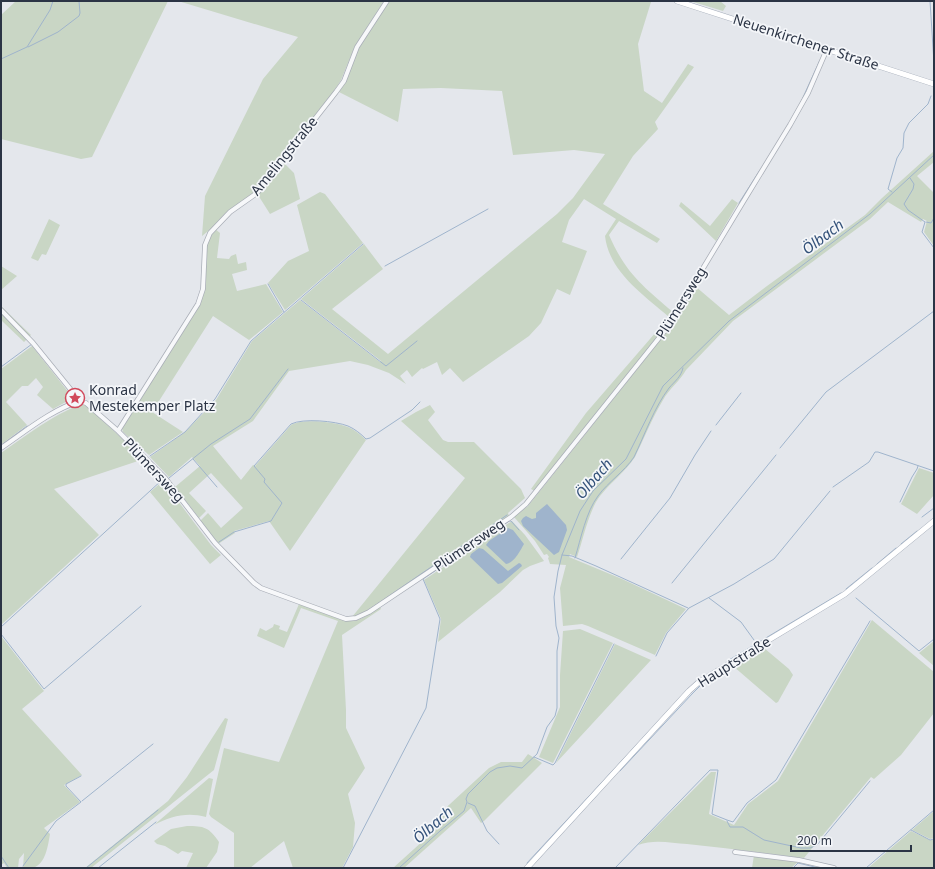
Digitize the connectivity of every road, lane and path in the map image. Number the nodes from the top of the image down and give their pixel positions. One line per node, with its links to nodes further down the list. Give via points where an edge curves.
1 (386, 1): 7 (street, Amelingstraße, via 357,47 344,81 336,92 257,193 230,212 210,233 204,245 202,289 198,304)
2 (677, 1): 3 (main road, Neuenkirchener Straße)
3 (827, 48): 4 (main road, Neuenkirchener Straße); 7 (street, Plümersweg, via 808,93 790,126 667,328 526,504 511,517 360,617 346,619 254,583 215,543 165,478)
4 (934, 84)
5 (1, 310): 6 (street, Plümersweg, via 33,343)
6 (80, 401): 7 (street, Plümersweg, via 86,403); 8 (street, via 50,415)
7 (118, 431)
8 (1, 448)
9 (934, 521): 11 (main road, Hauptstraße, via 844,594 699,682)
10 (735, 852): 12 (street, via 799,860)
11 (527, 868)
12 (834, 868)

